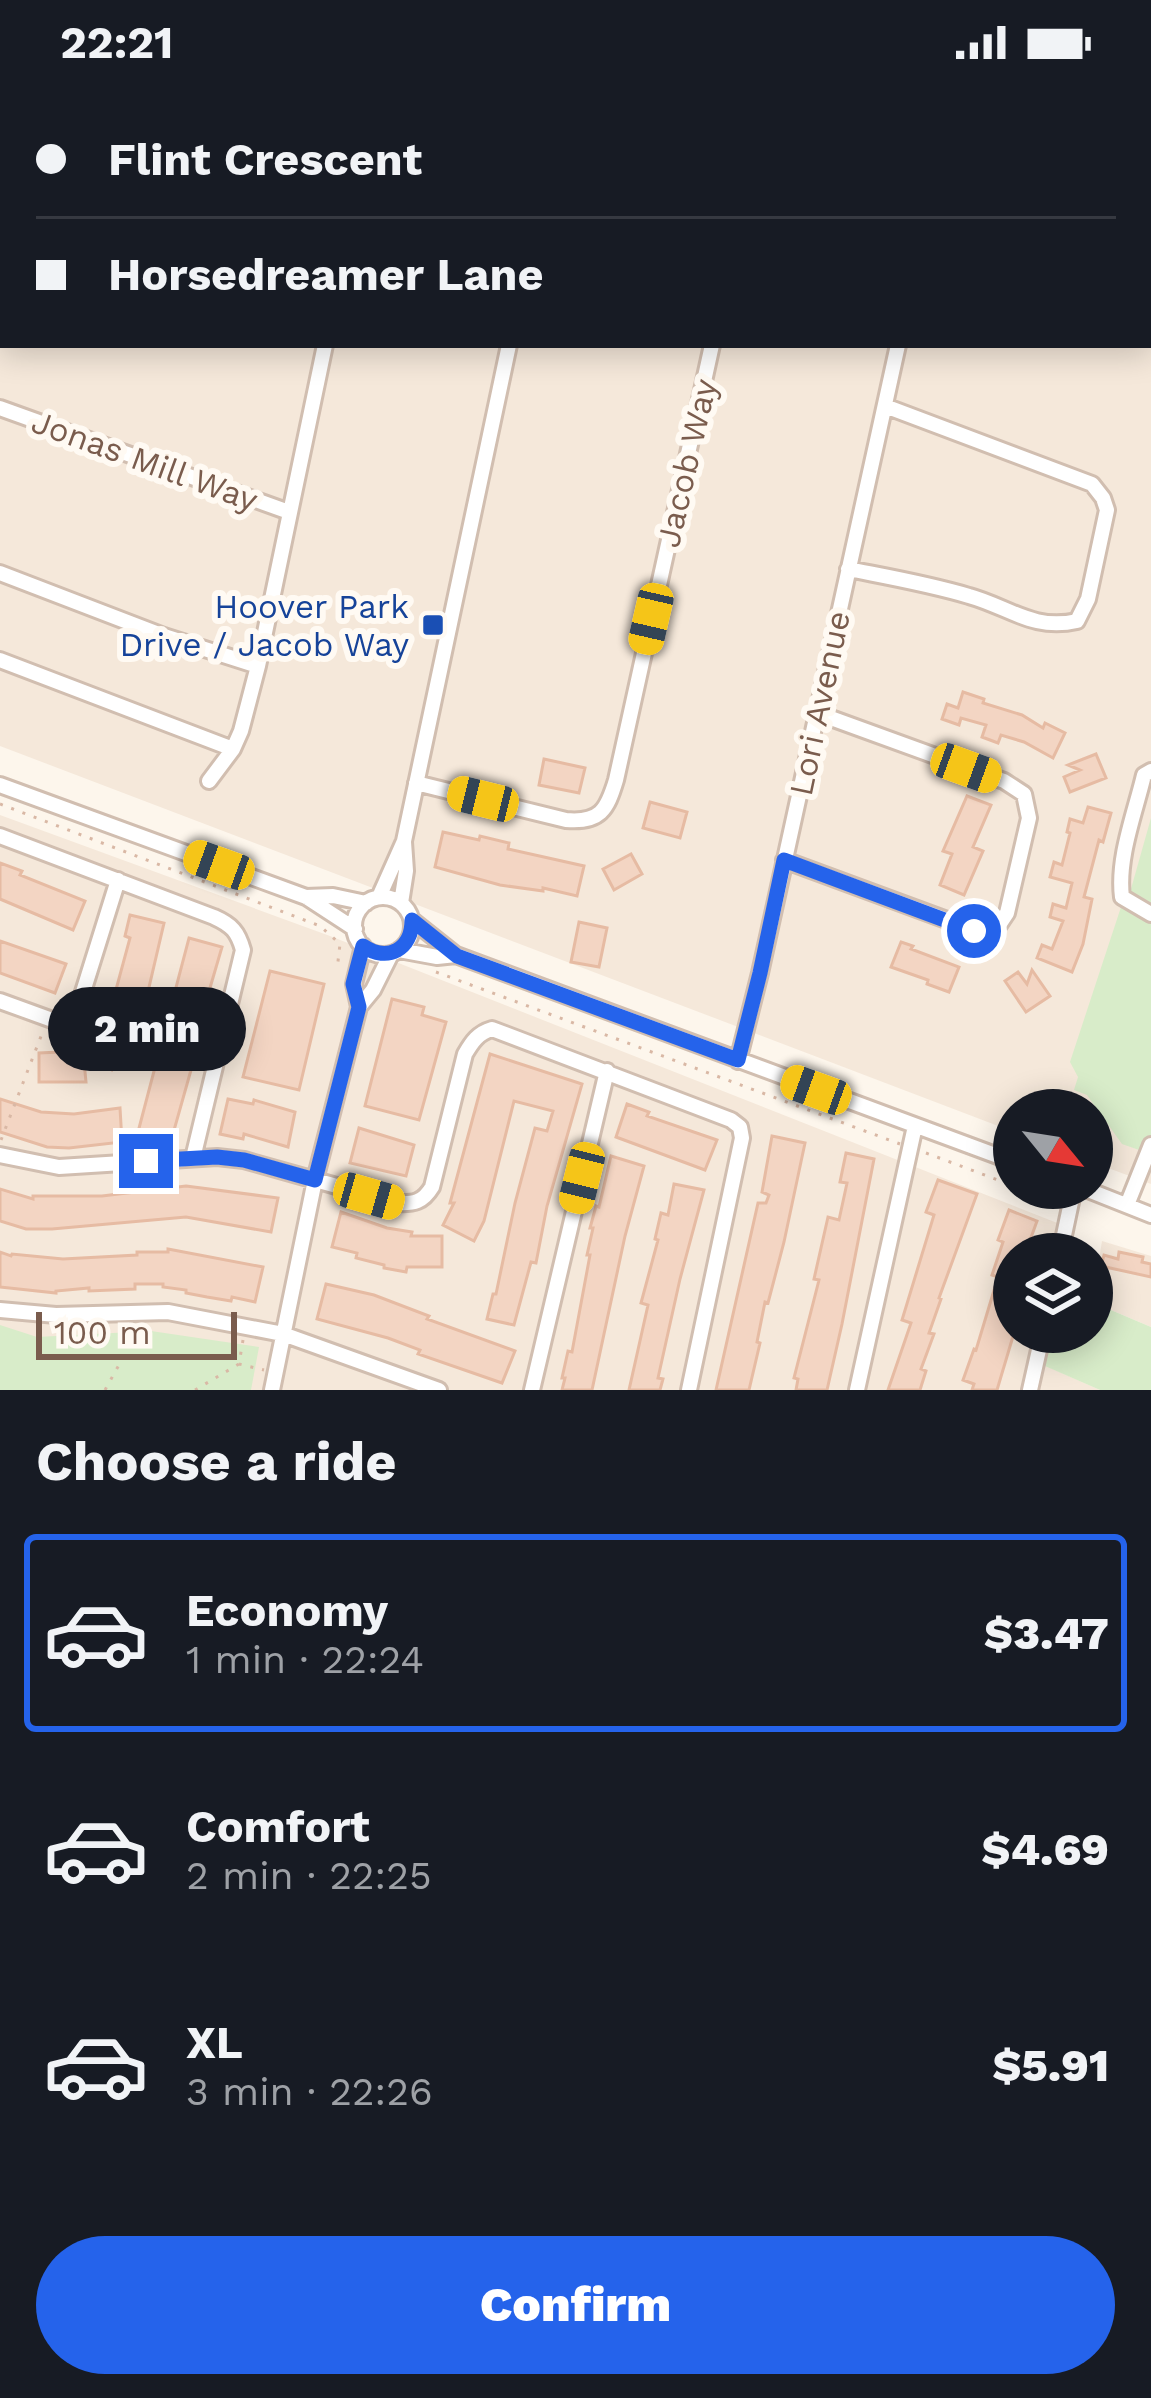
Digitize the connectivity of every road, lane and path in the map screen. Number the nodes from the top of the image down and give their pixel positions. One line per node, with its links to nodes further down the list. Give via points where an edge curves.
1 (319, 348): 7 (street)
2 (508, 348): 16 (street)
3 (711, 348): 16 (street, Jacob Way, via 607,807 589,820 566,820)
4 (897, 348): 5 (street, Lori Avenue)
5 (885, 406): 8 (street, Lori Avenue); 8 (street, via 1092,484 1107,510 1097,562 1077,621 1055,626 976,598)
6 (0, 408): 7 (street, Jonas Mill Way)
7 (289, 512): 11 (street)
8 (848, 569): 12 (street, Lori Avenue)
9 (0, 573): 11 (street)
10 (0, 660): 13 (street)
11 (258, 666): 13 (street)
12 (817, 713): 21 (street, Lori Avenue); 21 (street, via 1004,781 1024,794 1029,818 1006,913 982,933)
13 (233, 749): 15 (street)
14 (1151, 771): 26 (street, via 1120,887 1122,897)
15 (209, 782)
16 (416, 783): 20 (street)
17 (0, 785): 23 (street)
18 (0, 804): 32 (path, via 320,926 340,944)
19 (0, 836): 22 (street)
20 (404, 841): 24 (street); 25 (street)
21 (784, 860): 37 (street, Lori Avenue)
22 (118, 880): 36 (street, via 78,1008); 45 (street, via 228,923 243,950)
23 (306, 897): 24 (street); 28 (street)
24 (372, 900): 25 (street); 28 (street, via 359,910)
25 (401, 903): 27 (street)
26 (1151, 914)
27 (412, 920): 30 (street, via 410,937); 31 (street)
28 (355, 929): 29 (street)
29 (363, 946): 30 (street); 35 (street, via 353,984)
30 (395, 952): 31 (street); 35 (street)
31 (457, 956): 37 (street)
32 (337, 970)
33 (435, 972): 39 (path)
34 (0, 1000): 36 (street)
35 (359, 1007): 46 (street)
36 (47, 1018): 41 (path)
37 (738, 1060): 40 (street)
38 (608, 1071): 46 (street, via 483,1031 465,1054 427,1196 397,1203); 61 (street); 62 (street, via 740,1127)
39 (826, 1117)
40 (915, 1126): 43 (street); 63 (street)
41 (0, 1143)
42 (1151, 1145): 48 (street)
43 (993, 1154)
44 (0, 1155): 45 (street, via 59,1167)
45 (193, 1158): 46 (street, via 244,1160)
46 (315, 1180): 53 (street)
47 (1113, 1200): 48 (street)
48 (1127, 1205): 49 (street)
49 (1151, 1215)
50 (0, 1310): 51 (street)
51 (127, 1313): 52 (street); 57 (path, via 120,1363)
52 (245, 1327): 53 (street); 55 (path)
53 (283, 1334): 56 (street); 60 (street)
54 (1038, 1353): 64 (street)
55 (238, 1364): 56 (path); 58 (path)
56 (275, 1372): 59 (street)
57 (105, 1390)
58 (195, 1390)
59 (272, 1390)
60 (439, 1390)
61 (532, 1390)
62 (689, 1390)
63 (857, 1390)
64 (1030, 1390)

